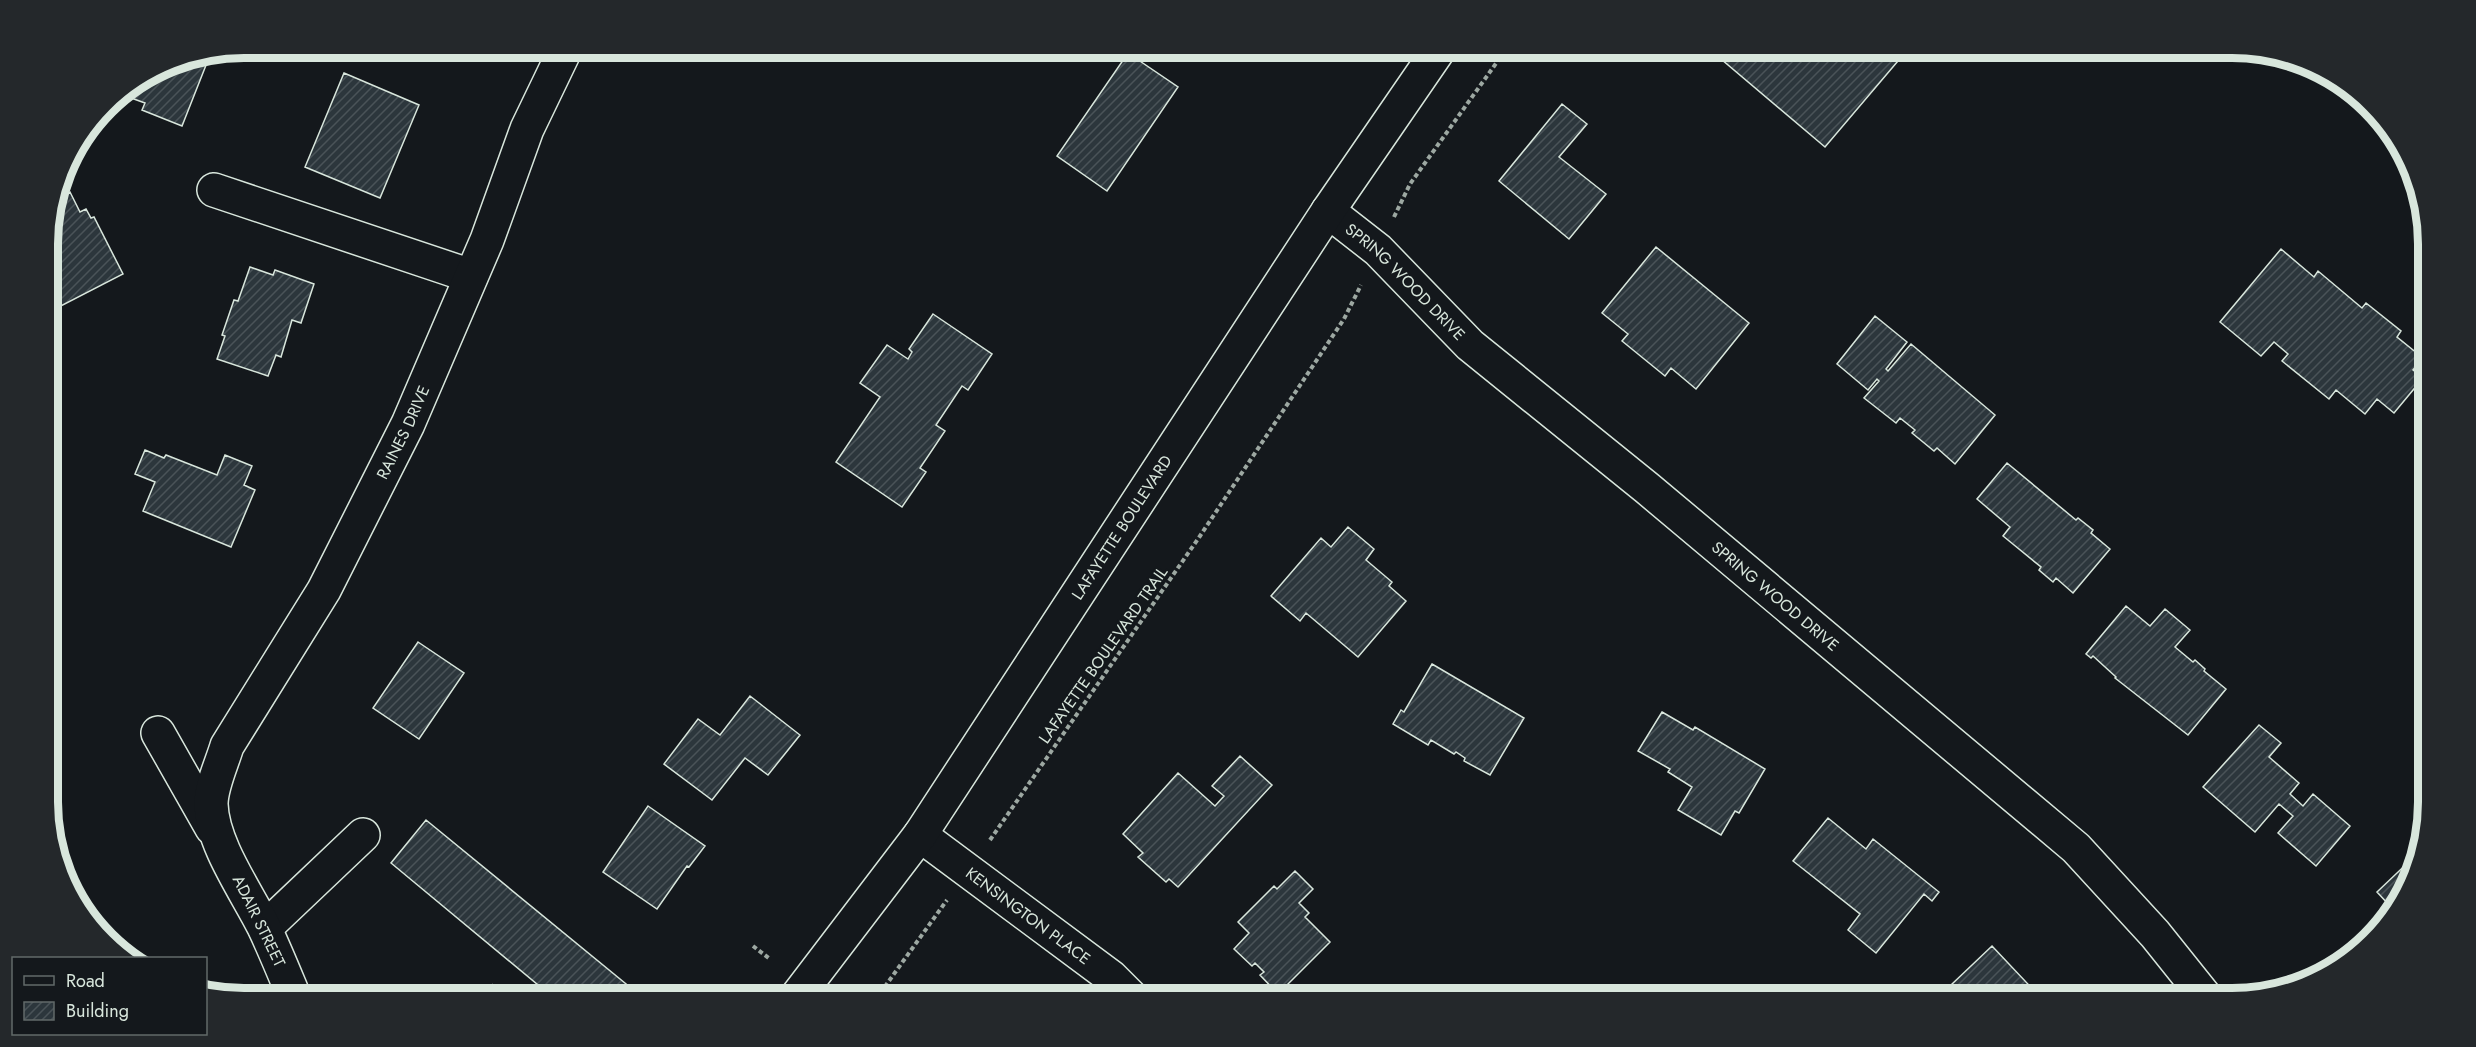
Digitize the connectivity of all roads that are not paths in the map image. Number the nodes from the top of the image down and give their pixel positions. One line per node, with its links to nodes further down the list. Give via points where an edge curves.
1 (1433, 58): 4 (street, LAFAYETTE BOULEVARD)
2 (561, 59): 5 (street, RAINES DRIVE, via 527,129)
3 (214, 190): 5 (street)
4 (1328, 211): 9 (street, LAFAYETTE BOULEVARD); 15 (street, SPRING WOOD DRIVE, via 1378,250 1470,345 1647,488 2076,848)
5 (471, 276): 7 (street, RAINES DRIVE, via 408,424 324,590 227,746)
6 (158, 733): 10 (street, ADAIR STREET)
7 (211, 802): 10 (street, ADAIR STREET)
8 (363, 835): 11 (street)
9 (920, 835): 13 (street, LAFAYETTE BOULEVARD); 14 (street, KENSINGTON PLACE)
10 (221, 844): 11 (street, ADAIR STREET)
11 (265, 928): 12 (street, ADAIR STREET)
12 (290, 988)
13 (803, 988)
14 (1122, 988)
15 (2198, 988)

